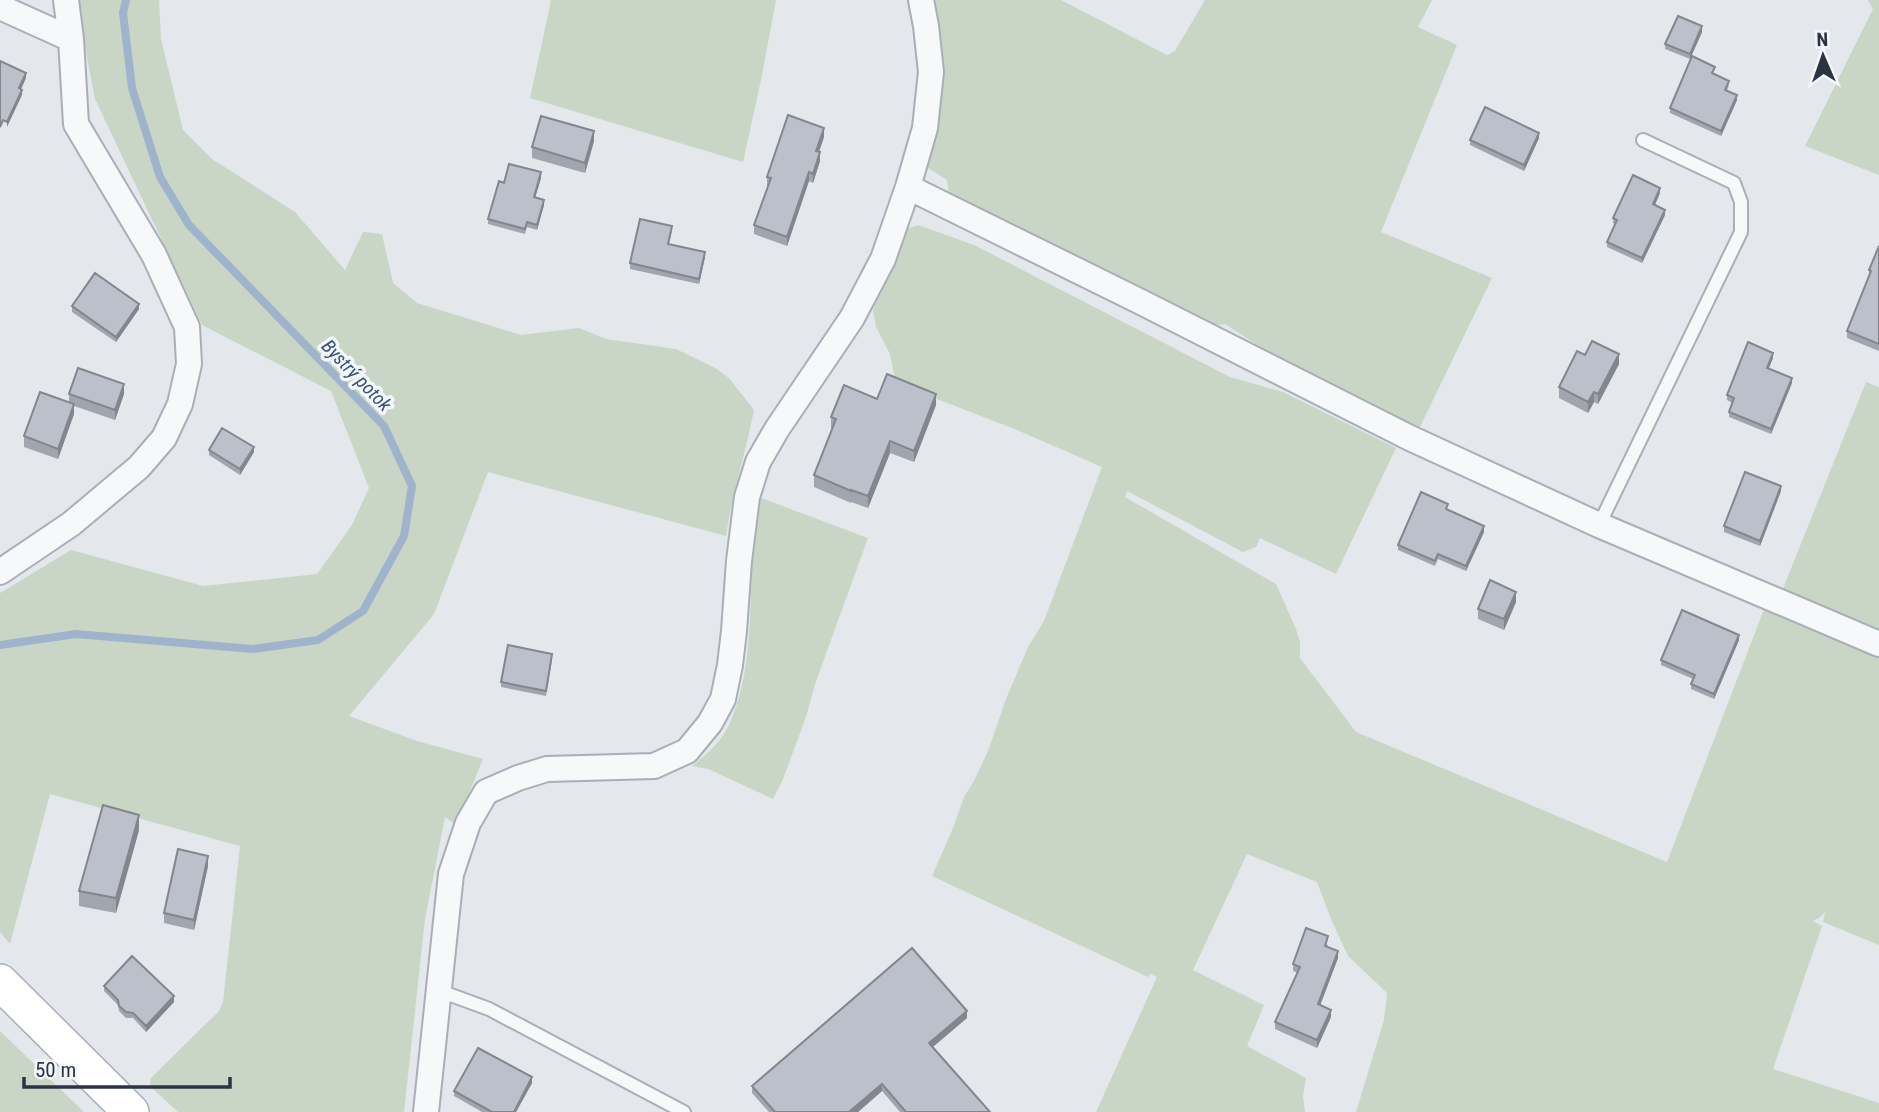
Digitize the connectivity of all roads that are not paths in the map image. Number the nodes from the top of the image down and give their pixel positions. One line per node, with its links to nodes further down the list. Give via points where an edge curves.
1 (66, 0): 4 (street)
2 (921, 0): 6 (street, via 931,72 925,128)
3 (0, 7): 4 (street)
4 (71, 39): 8 (street, via 76,124 154,255 187,327 189,364 180,404 164,438 139,467 71,524)
5 (1643, 140): 7 (lane, via 1734,183 1741,202 1741,232)
6 (908, 187): 7 (street, via 1410,438); 11 (street, via 883,259 852,318 758,462 747,497 730,665 723,699 710,723 687,751 654,766 547,769 486,792 468,823 451,874)
7 (1599, 525): 9 (street)
8 (0, 572)
9 (1879, 644)
10 (0, 982): 12 (main road)
11 (440, 991): 13 (street); 14 (lane, via 489,1009)
12 (131, 1112)
13 (426, 1112)
14 (684, 1112)

